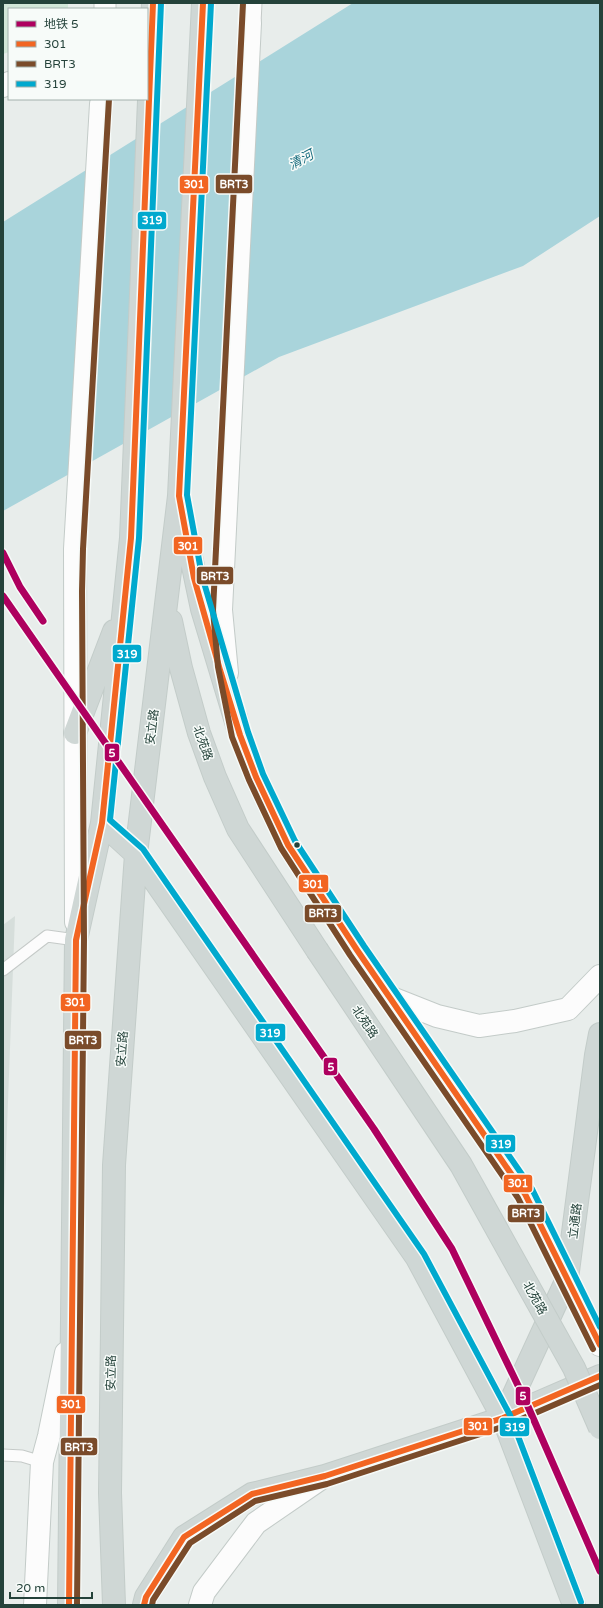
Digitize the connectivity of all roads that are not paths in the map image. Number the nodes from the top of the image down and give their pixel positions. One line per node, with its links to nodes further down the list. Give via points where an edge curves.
1 (153, 3): 7 (main road, via 132,538)
2 (203, 3): 5 (main road)
3 (250, 13): 9 (street, via 221,610 226,665)
4 (101, 102): 8 (street, via 75,549)
5 (179, 496): 6 (main road, 安立路); 9 (main road, via 202,609)
6 (167, 602): 11 (main road, 安立路); 22 (main road, 北苑路, bridge, via 180,668 199,733 238,829 461,1165 574,1368)
7 (123, 606): 8 (main road); 10 (main road)
8 (75, 733): 12 (street)
9 (240, 735): 15 (street, via 256,777 288,845)
10 (102, 823): 11 (main road); 12 (main road)
11 (136, 854): 21 (main road, via 417,1258); 28 (main road, 安立路, via 114,1165 110,1494)
12 (76, 940): 13 (lane, via 47,936); 18 (main road)
13 (3, 970)
14 (600, 976): 15 (street, via 568,1009 479,1026 437,1016)
15 (390, 997): 17 (street, via 525,1194)
16 (600, 1034): 17 (main road, 立通路)
17 (567, 1279): 19 (street); 21 (main road, 立通路)
18 (73, 1323): 24 (street); 27 (main road)
19 (600, 1345)
20 (600, 1376): 21 (main road)
21 (503, 1418): 25 (main road); 31 (main road)
22 (600, 1428)
23 (3, 1455): 24 (lane, via 22,1456)
24 (42, 1462): 26 (street)
25 (325, 1476): 29 (main road, via 252,1494 184,1537 146,1597); 30 (street, via 256,1523 204,1592)
26 (35, 1605)
27 (69, 1605)
28 (114, 1605)
29 (144, 1605)
30 (200, 1605)
31 (574, 1605)

